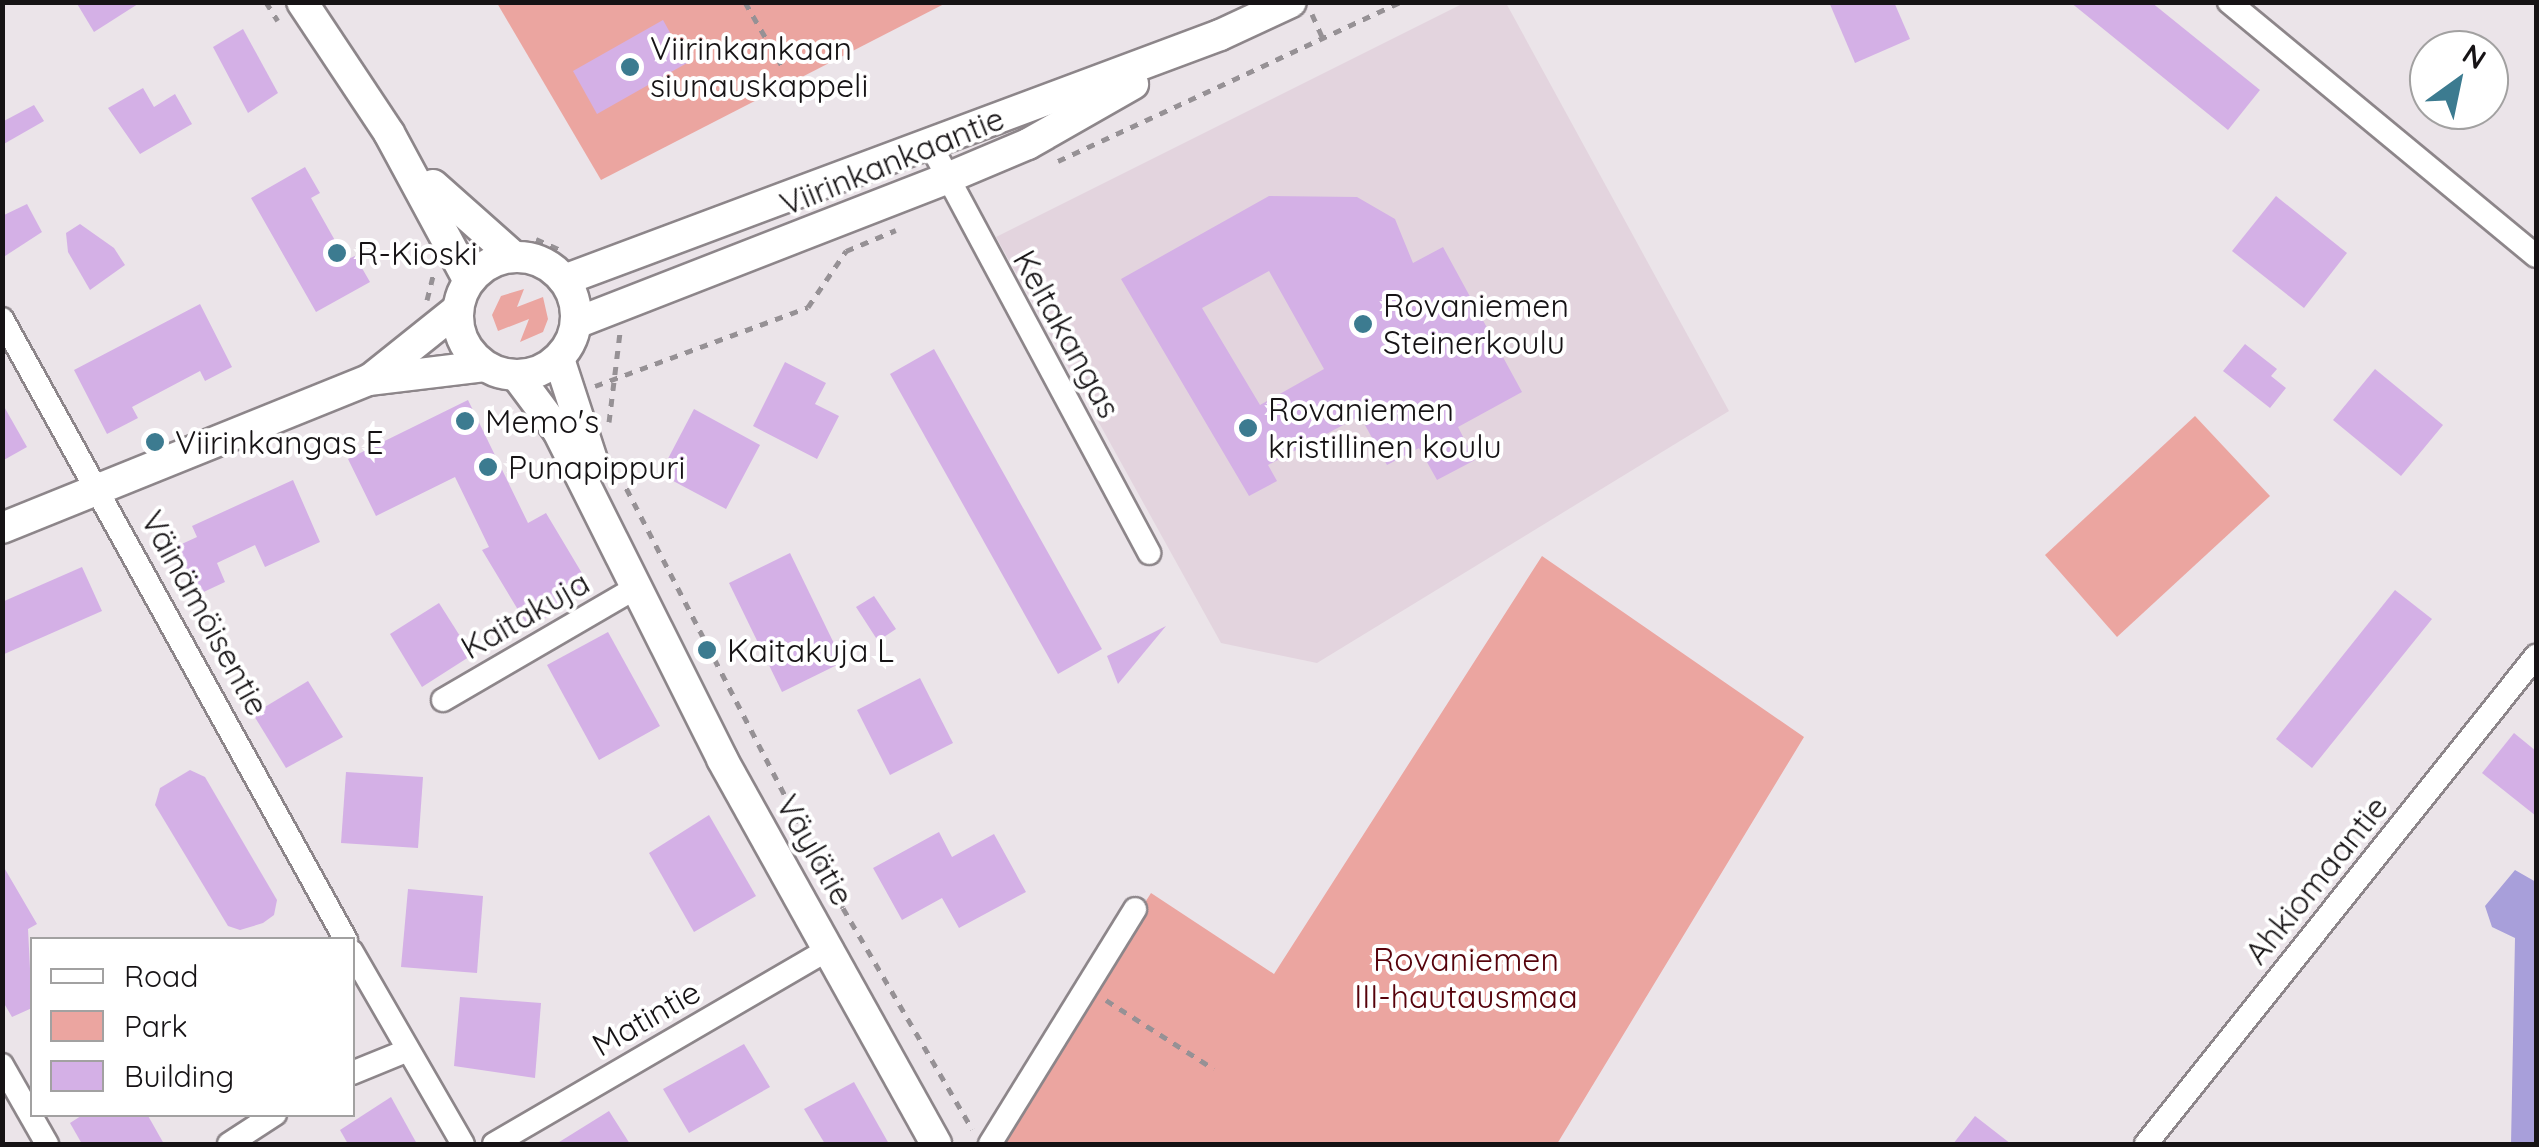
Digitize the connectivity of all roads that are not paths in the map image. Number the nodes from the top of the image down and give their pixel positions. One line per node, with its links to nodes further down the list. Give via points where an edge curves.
1 (302, 2): 5 (street)
2 (1292, 2): 4 (street, Viirinkankaantie)
3 (2229, 2): 9 (street)
4 (1220, 36): 6 (street, Viirinkankaantie); 7 (street, Viirinkankaantie, via 1028,144)
5 (389, 133): 8 (street, via 442,196); 11 (street)
6 (930, 144): 7 (street, Keltakangas); 10 (street, Viirinkankaantie)
7 (945, 179): 13 (street, Viirinkankaantie); 20 (street, Keltakangas)
8 (523, 247): 10 (street); 11 (street, via 497,260)
9 (2536, 256)
10 (564, 280): 13 (street)
11 (463, 295): 15 (street, via 460,336); 17 (street)
12 (2, 320): 18 (street, Väinämöisentie)
13 (576, 322): 14 (street)
14 (559, 359): 16 (street); 21 (street, Väylätie)
15 (484, 366): 16 (street); 17 (street)
16 (517, 376): 21 (street, Väylätie, via 558,431)
17 (370, 380): 18 (street)
18 (98, 486): 19 (street); 25 (street, Väinämöisentie)
19 (2, 528)
20 (1148, 553)
21 (639, 586): 23 (street, Kaitakuja); 26 (street, Väylätie, via 722,759)
22 (2536, 656): 40 (street, Ahkiomaantie)
23 (443, 700)
24 (1135, 909): 39 (street)
25 (344, 937)
26 (832, 948): 37 (street, Matintie); 38 (street, Väylätie)
27 (355, 958): 28 (street)
28 (406, 1051): 30 (street); 36 (street)
29 (2, 1065): 31 (street)
30 (355, 1073)
31 (30, 1114)
32 (32, 1117): 34 (street)
33 (270, 1117): 35 (street)
34 (47, 1144)
35 (229, 1144)
36 (463, 1144)
37 (494, 1144)
38 (936, 1144)
39 (990, 1144)
40 (2146, 1144)

